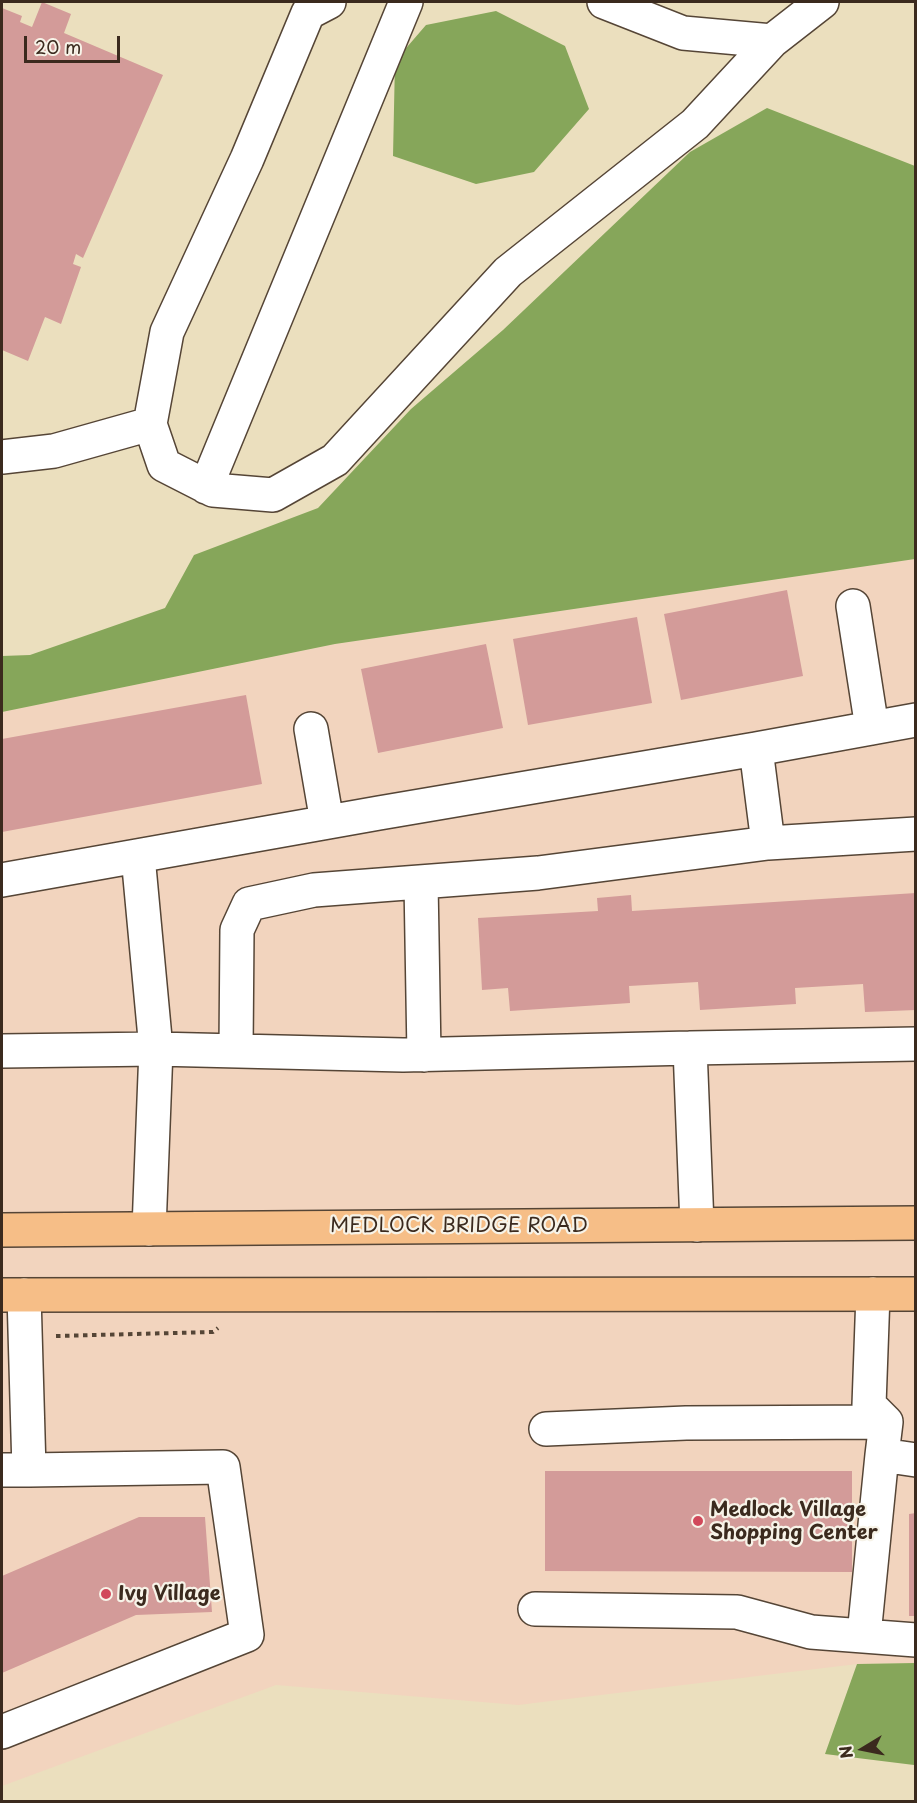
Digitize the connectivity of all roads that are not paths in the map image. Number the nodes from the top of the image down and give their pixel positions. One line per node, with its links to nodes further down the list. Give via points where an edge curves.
1 (329, 2): 6 (lane, via 308,13 247,159 167,332)
2 (406, 2): 8 (lane)
3 (604, 2): 5 (lane, via 683,33)
4 (822, 2): 5 (lane)
5 (772, 41): 8 (lane, via 694,124 508,272 335,460 273,495)
6 (150, 424): 7 (lane, via 54,450); 8 (lane, via 164,465)
7 (2, 457)
8 (206, 487)
9 (852, 606): 11 (lane)
10 (915, 720): 11 (lane)
11 (872, 728): 13 (lane)
12 (311, 729): 14 (lane)
13 (756, 749): 14 (lane); 16 (lane)
14 (327, 822): 17 (lane)
15 (915, 834): 16 (lane)
16 (768, 843): 19 (lane, via 538,873)
17 (138, 856): 18 (lane); 22 (lane)
18 (2, 880)
19 (421, 882): 23 (lane, via 314,890 249,904 237,930); 25 (lane)
20 (915, 1044): 21 (lane)
21 (690, 1048): 25 (lane); 27 (lane)
22 (156, 1049): 23 (lane); 24 (lane); 28 (lane)
23 (236, 1050): 25 (lane)
24 (2, 1051)
25 (424, 1055)
26 (915, 1223): 27 (highway, MEDLOCK BRIDGE ROAD)
27 (697, 1225): 28 (highway, MEDLOCK BRIDGE ROAD)
28 (149, 1229): 29 (highway, MEDLOCK BRIDGE ROAD)
29 (2, 1230)
30 (873, 1294): 31 (highway); 32 (highway); 33 (lane, via 869,1405)
31 (915, 1294)
32 (13, 1295): 37 (lane)
33 (886, 1422): 34 (lane, via 686,1423); 35 (lane)
34 (546, 1429)
35 (882, 1455): 36 (lane); 39 (lane)
36 (915, 1460)
37 (15, 1470): 41 (lane, via 223,1467 247,1635)
38 (535, 1609): 39 (lane, via 737,1612 811,1632)
39 (864, 1635): 40 (lane)
40 (915, 1640)
41 (2, 1732)

